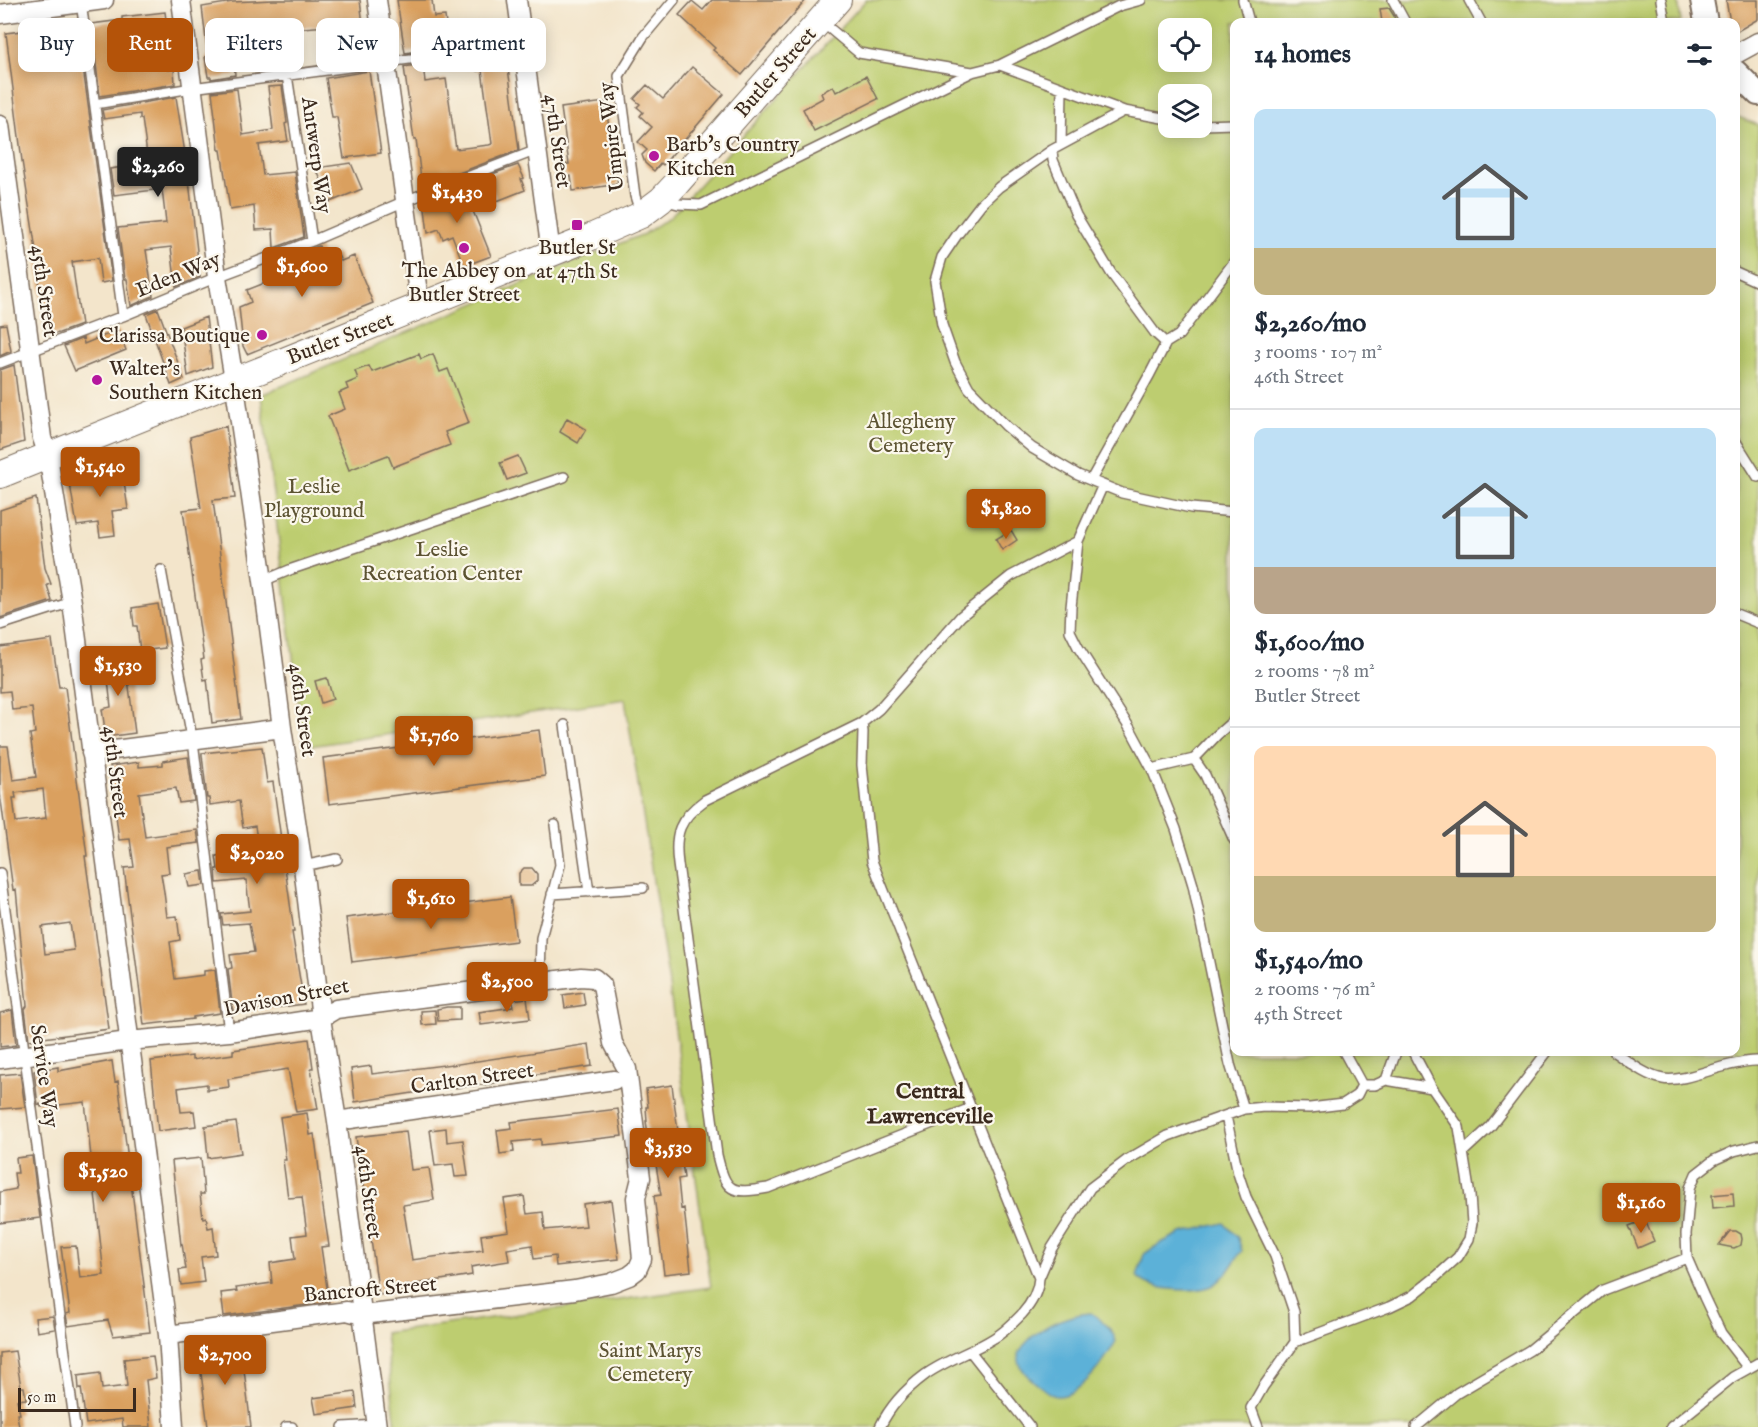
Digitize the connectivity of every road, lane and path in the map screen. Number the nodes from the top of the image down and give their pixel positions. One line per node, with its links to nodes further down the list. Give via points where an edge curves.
1 (105, 0): 13 (street)
2 (181, 0): 32 (street, 46th Street)
3 (377, 0): 15 (street)
4 (517, 0): 16 (street, 47th Street)
5 (674, 0): 45 (lane, Umpire Way, via 618,76 635,196)
6 (838, 0): 22 (main road, Butler Street)
7 (1141, 0): 25 (lane, via 1119,6)
8 (1243, 0): 17 (lane)
9 (1393, 0): 18 (lane)
10 (1469, 0): 19 (lane)
11 (1661, 0): 20 (lane)
12 (1702, 0): 21 (street)
13 (81, 2): 14 (street); 35 (lane)
14 (0, 14)
15 (379, 18)
16 (519, 18)
17 (1248, 18)
18 (1403, 18)
19 (1480, 18)
20 (1664, 18)
21 (1705, 18)
22 (820, 21): 29 (lane, via 859,52); 45 (main road, Butler Street)
23 (1758, 42): 24 (street)
24 (1740, 52)
25 (1000, 65): 29 (lane); 33 (lane)
26 (316, 71): 30 (lane)
27 (387, 72): 44 (street)
28 (526, 72): 42 (street, 47th Street)
29 (972, 72): 45 (lane, via 701,205)
30 (287, 75): 32 (lane); 46 (lane, Antwerp Way)
31 (1740, 76): 34 (street)
32 (192, 87): 35 (lane); 50 (street, 46th Street)
33 (1062, 88): 36 (lane); 41 (lane)
34 (1758, 94)
35 (95, 104): 53 (lane)
36 (1124, 111): 37 (lane); 41 (lane)
37 (1158, 117)
38 (1230, 124): 40 (lane)
39 (0, 125): 55 (street, 45th Street)
40 (1212, 125)
41 (1062, 145): 43 (lane)
42 (537, 150): 44 (lane, Eden Way); 47 (street, 47th Street)
43 (1052, 150): 54 (lane, via 1076,215 1111,273); 63 (lane, via 981,204 942,257 935,281 942,325 969,388 1032,448)
44 (405, 201): 46 (lane, Eden Way); 52 (street)
45 (651, 208): 47 (main road, Butler Street)
46 (312, 241): 50 (lane, Eden Way)
47 (551, 253): 52 (main road, Butler Street)
48 (1230, 267): 54 (lane, via 1179,335)
49 (1740, 274): 51 (lane)
50 (217, 277): 53 (lane, Eden Way); 57 (street, 46th Street)
51 (1758, 282)
52 (420, 307): 57 (main road, Butler Street)
53 (123, 315): 55 (lane, Eden Way)
54 (1166, 343): 63 (lane)
55 (30, 351): 56 (lane, Eden Way); 59 (street, 45th Street)
56 (0, 363)
57 (234, 380): 59 (main road, Butler Street); 68 (street, 46th Street)
58 (1740, 448): 62 (lane)
59 (48, 456): 60 (main road, Butler Street); 69 (street, 45th Street)
60 (0, 475)
61 (564, 477): 68 (lane)
62 (1758, 477)
63 (1091, 480): 64 (lane)
64 (1103, 485): 65 (lane, via 1191,508); 66 (lane)
65 (1230, 512)
66 (1078, 541): 73 (lane, via 1011,576 961,616); 80 (lane, via 1070,631)
67 (161, 570): 77 (lane)
68 (263, 581): 76 (street, 46th Street)
69 (72, 602): 72 (lane); 78 (street, 45th Street)
70 (1740, 616): 71 (lane)
71 (1758, 623)
72 (0, 625)
73 (862, 723): 106 (lane, via 862,765 872,861); 106 (lane, via 705,800 682,822 677,836 720,1169 734,1190 768,1188)
74 (1230, 724): 79 (lane)
75 (566, 725): 87 (lane)
76 (282, 728): 77 (street); 84 (street, 46th Street)
77 (192, 739): 78 (street); 92 (lane)
78 (91, 753): 93 (street, 45th Street)
79 (1194, 759): 80 (lane); 82 (lane)
80 (1152, 768): 107 (lane, via 1193,885 1230,1064)
81 (555, 825): 88 (lane, via 560,865)
82 (1230, 831)
83 (336, 859): 84 (lane)
84 (303, 866): 91 (street, 46th Street)
85 (0, 873): 94 (lane, Service Way)
86 (643, 888): 87 (lane)
87 (589, 892): 88 (lane)
88 (552, 894): 90 (lane, via 541,938)
89 (581, 977): 90 (street, Davison Street); 114 (street, Bancroft Street, via 594,978 602,985 613,1043 627,1069 641,1178 636,1198 642,1259 637,1270 611,1282 575,1290)
90 (540, 983): 91 (street, Davison Street, via 336,1009)
91 (321, 1018): 92 (street, Davison Street); 109 (street, 46th Street)
92 (229, 1032): 93 (street, Davison Street)
93 (128, 1041): 94 (street, Davison Street); 115 (street, 45th Street)
94 (24, 1056): 100 (street, Davison Street); 121 (lane, Service Way)
95 (1346, 1056): 104 (lane)
96 (1395, 1056): 103 (lane)
97 (1415, 1056): 105 (lane)
98 (1544, 1056): 111 (lane, via 1490,1127)
99 (1620, 1056): 101 (lane, via 1662,1079)
100 (0, 1059)
101 (1758, 1062)
102 (614, 1080): 109 (street, Carlton Street)
103 (1386, 1080): 104 (lane); 105 (lane)
104 (1362, 1085): 107 (lane, via 1357,1095 1343,1104)
105 (1432, 1088): 111 (lane, via 1459,1127)
106 (971, 1107): 113 (lane)
107 (1244, 1109): 108 (lane)
108 (1226, 1116): 113 (lane, via 1168,1136 1090,1188 1052,1248); 116 (lane, via 1246,1197 1275,1256 1294,1312)
109 (337, 1121): 114 (street, 46th Street)
110 (1758, 1145): 112 (lane, via 1714,1160 1696,1174 1690,1188)
111 (1463, 1152): 116 (lane, via 1472,1223 1469,1239 1458,1257 1412,1296)
112 (1686, 1258): 119 (lane, via 1721,1333); 129 (lane, via 1603,1290 1530,1350 1457,1393)
113 (1039, 1278): 117 (lane, via 1038,1290 1025,1310 996,1338)
114 (362, 1315): 115 (street, Bancroft Street, via 347,1311); 120 (street, 46th Street)
115 (168, 1335): 122 (street, 45th Street)
116 (1295, 1342): 128 (lane, via 1251,1408)
117 (970, 1351): 126 (lane, via 926,1375 899,1398); 127 (lane)
118 (1758, 1364): 119 (lane)
119 (1748, 1368): 130 (lane)
120 (377, 1426): 125 (lane)
121 (75, 1427)
122 (174, 1427)
123 (286, 1427): 124 (lane)
124 (292, 1427)
125 (344, 1427)
126 (880, 1427)
127 (1030, 1427)
128 (1258, 1427)
129 (1416, 1427)
130 (1671, 1427)

